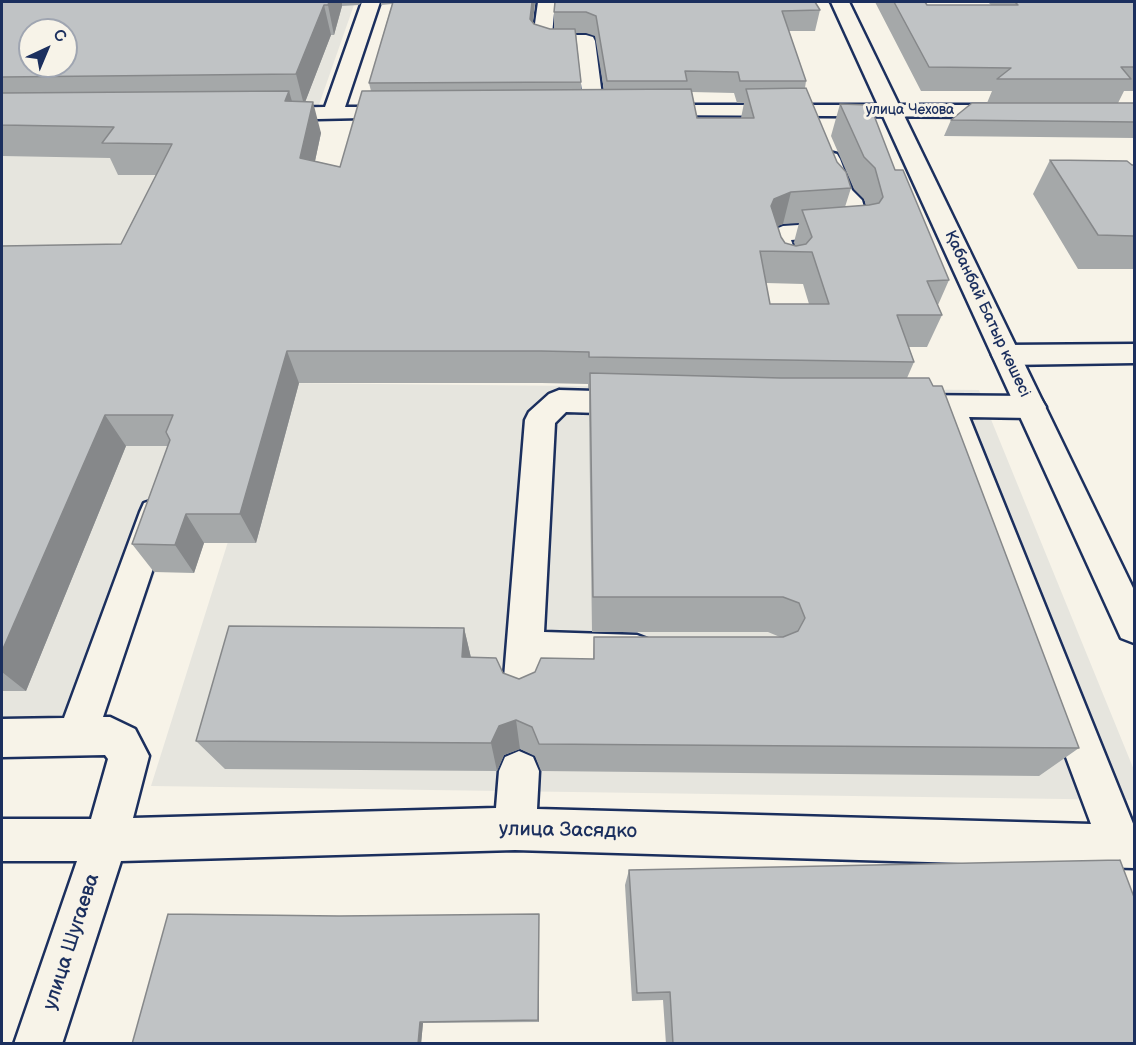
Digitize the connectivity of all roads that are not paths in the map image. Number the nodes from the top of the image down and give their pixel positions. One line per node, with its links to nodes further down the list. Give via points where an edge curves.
1 (371, 2): 8 (street)
2 (546, 2): 6 (street, via 542,38 551,42 586,41)
3 (840, 2): 4 (street, Қабанбай Батыр көшесі)
4 (891, 110): 7 (street, улица Чехова); 11 (street, улица Чехова); 14 (street, Қабанбай Батыр көшесі)
5 (570, 111): 6 (street, улица Чехова)
6 (594, 111): 11 (street, улица Чехова)
7 (1030, 111)
8 (333, 113): 9 (street); 10 (street)
9 (416, 113)
10 (250, 114)
11 (815, 128): 12 (street, via 842,193 850,200 858,228 783,233 778,237)
12 (788, 268)
13 (1134, 354): 14 (street)
14 (1006, 355): 18 (street, Қабанбай Батыр көшесі)
15 (664, 404): 21 (street, via 560,401 540,420)
16 (880, 406): 17 (street)
17 (950, 406): 18 (street); 30 (street)
18 (1031, 407): 20 (street, Қабанбай Батыр көшесі)
19 (166, 482): 24 (street)
20 (1134, 627)
21 (524, 648): 22 (street); 23 (street)
22 (674, 652)
23 (522, 690)
24 (77, 736): 25 (street); 29 (street, улица Шугаева, via 110,736 122,743 129,756)
25 (2, 738)
26 (519, 771): 27 (street)
27 (515, 829): 29 (street, улица Засядко); 30 (street, улица Засядко)
28 (2, 840): 29 (street, улица Засядко)
29 (106, 840): 31 (street, улица Шугаева)
30 (1128, 847)
31 (38, 1044)

